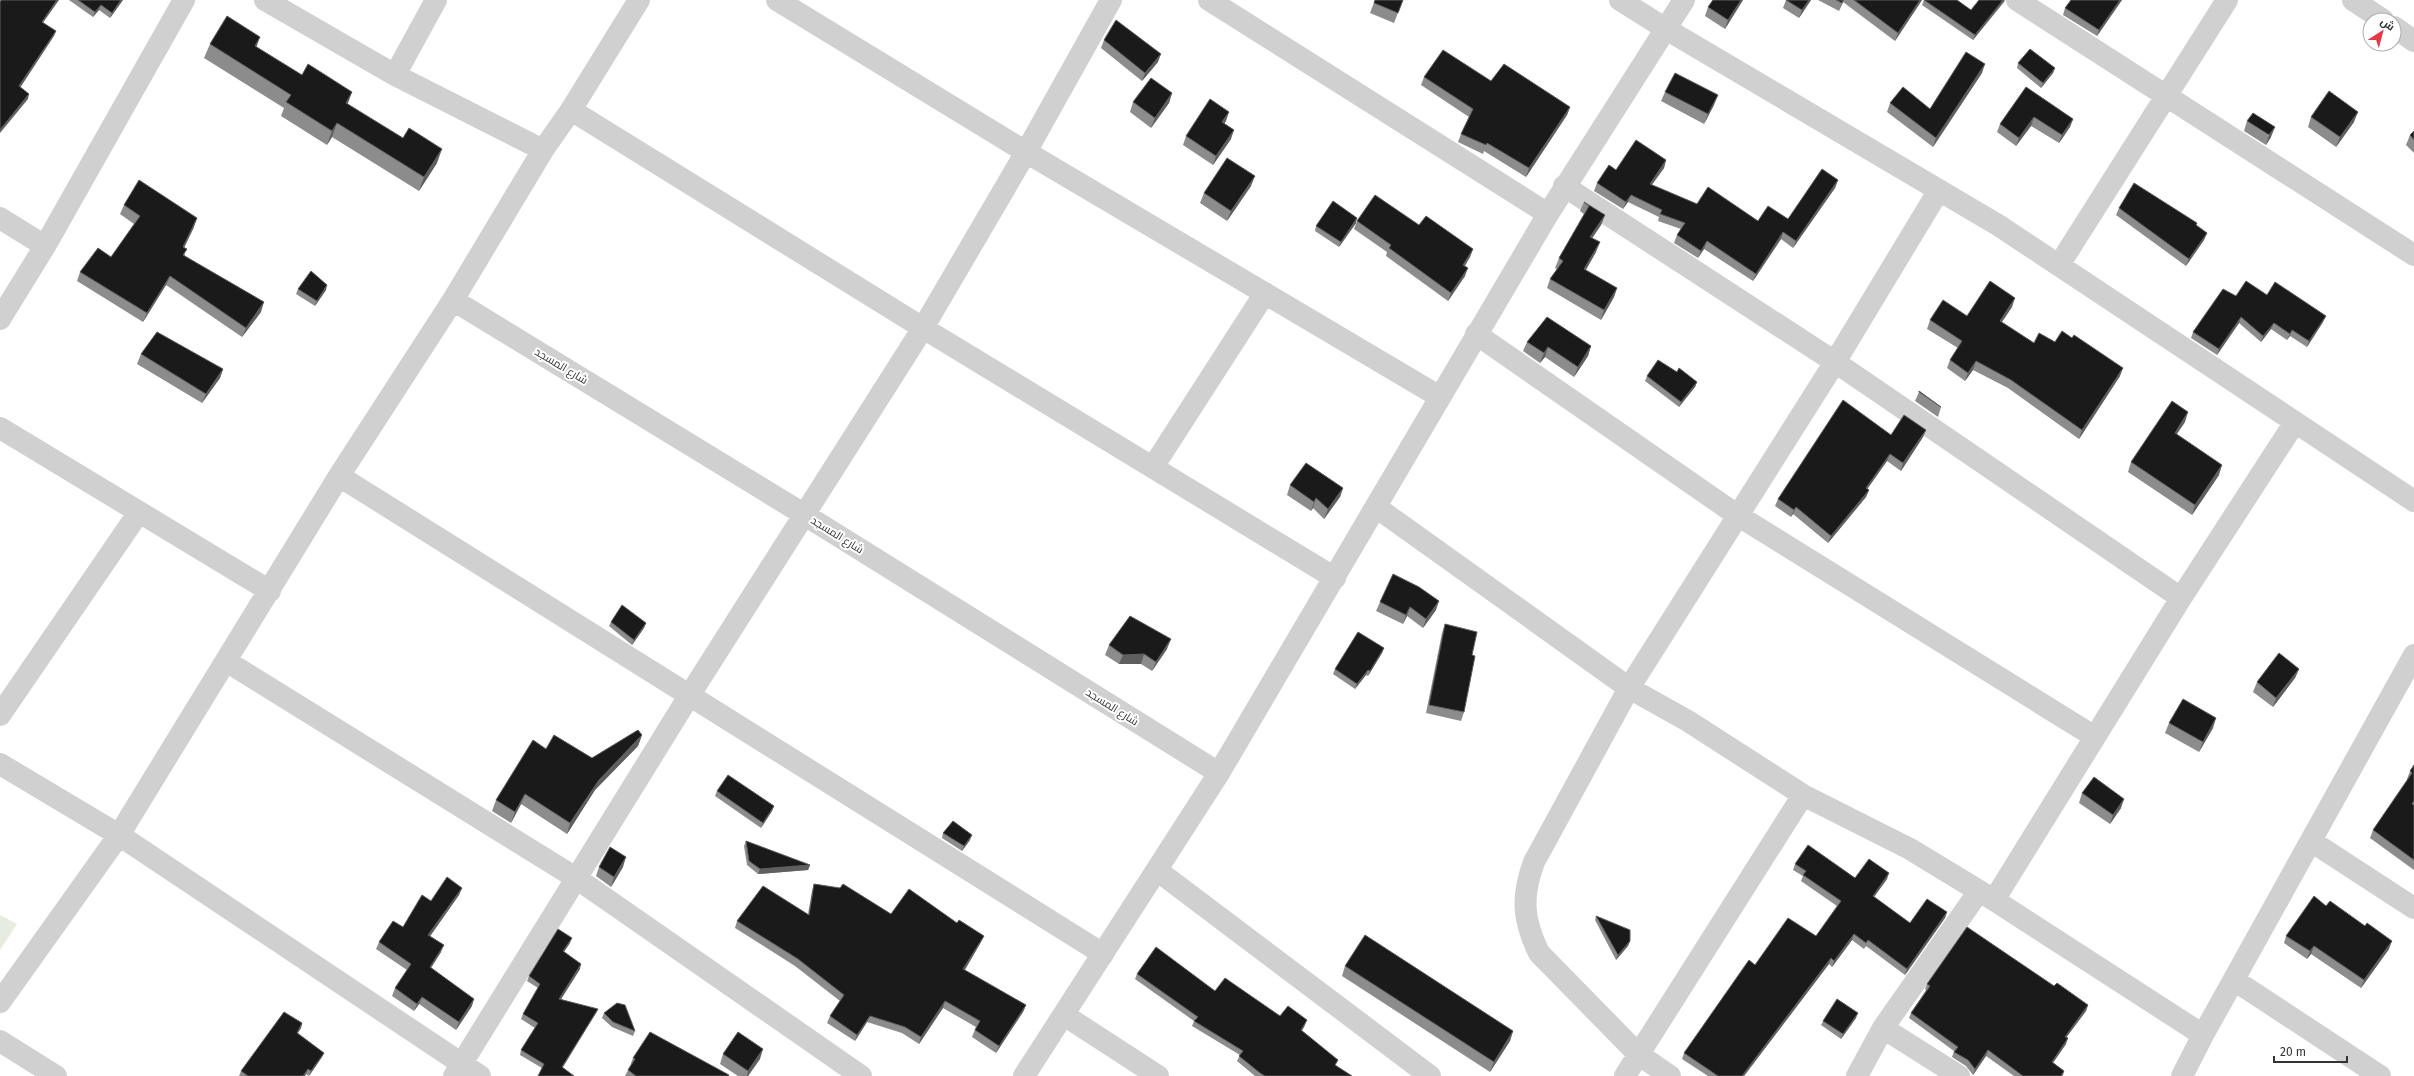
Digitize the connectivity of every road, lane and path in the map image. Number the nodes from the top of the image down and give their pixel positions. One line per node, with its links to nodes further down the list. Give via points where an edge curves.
1 (184, 0): 27 (street)
2 (265, 0): 18 (street)
3 (436, 0): 18 (street)
4 (639, 0): 20 (street)
5 (777, 0): 13 (street)
6 (1111, 0): 22 (street)
7 (1208, 0): 25 (street)
8 (1620, 0): 15 (street)
9 (1684, 0): 15 (street)
10 (2017, 0): 19 (street)
11 (2227, 0): 19 (street)
12 (2353, 0): 14 (street)
13 (799, 6): 22 (street)
14 (2371, 12)
15 (1666, 29): 23 (street); 24 (street)
16 (2402, 33): 17 (street)
17 (2414, 41)
18 (395, 75): 21 (street)
19 (2167, 96): 28 (street); 29 (street)
20 (571, 110): 21 (street); 33 (street)
21 (544, 150): 31 (street)
22 (1026, 152): 30 (street); 33 (street)
23 (1564, 186): 25 (street); 35 (street)
24 (1939, 190): 29 (street, via 1998,224); 35 (street)
25 (1548, 214): 34 (street)
26 (0, 218): 27 (street)
27 (45, 246): 32 (street)
28 (2414, 255)
29 (2059, 265): 37 (street)
30 (1265, 293): 36 (street); 39 (street)
31 (453, 300): 40 (street); 44 (street, شارع المسجد)
32 (0, 318)
33 (923, 328): 39 (street); 44 (street)
34 (1476, 334): 36 (street); 45 (street)
35 (1835, 362): 45 (street); 48 (street)
36 (1440, 397): 42 (street)
37 (2295, 422): 41 (street); 48 (street)
38 (0, 428): 43 (street)
39 (1153, 467): 46 (street)
40 (339, 476): 47 (street); 52 (street)
41 (2414, 501)
42 (1376, 507): 46 (street); 51 (street)
43 (139, 512): 47 (street); 53 (street)
44 (805, 515): 52 (street); 56 (street, شارع المسجد)
45 (1737, 515): 51 (street); 54 (street)
46 (1335, 578): 56 (street)
47 (270, 591): 50 (street)
48 (2181, 598): 54 (street)
49 (2414, 655): 59 (street)
50 (226, 661): 58 (street); 61 (street)
51 (1629, 688): 57 (street, via 1688,721); 71 (street, via 1534,862 1526,884 1525,903 1529,932 1539,953)
52 (689, 696): 61 (street); 64 (street)
53 (0, 715)
54 (2095, 737): 62 (street)
55 (0, 764): 58 (street)
56 (1219, 773): 60 (street)
57 (1804, 795): 62 (street, via 1910,849); 71 (street)
58 (119, 835): 66 (street); 72 (street)
59 (2311, 841): 63 (street); 65 (street)
60 (1158, 871): 64 (street); 78 (street)
61 (576, 878): 72 (street); 75 (street)
62 (1986, 896): 68 (street); 69 (street)
63 (2414, 908)
64 (1102, 954): 67 (street)
65 (2234, 980): 69 (street); 84 (street)
66 (0, 1002)
67 (1064, 1015): 76 (street); 77 (street)
68 (1883, 1028): 81 (street); 82 (street)
69 (2203, 1035): 83 (street)
70 (0, 1041): 73 (street)
71 (1638, 1054): 79 (street); 80 (street)
72 (458, 1070): 74 (street)
73 (56, 1076)
74 (480, 1076)
75 (861, 1076)
76 (1024, 1076)
77 (1158, 1076)
78 (1430, 1076)
79 (1625, 1076)
80 (1670, 1076)
81 (1857, 1076)
82 (1959, 1076)
83 (2182, 1076)
84 (2380, 1076)

